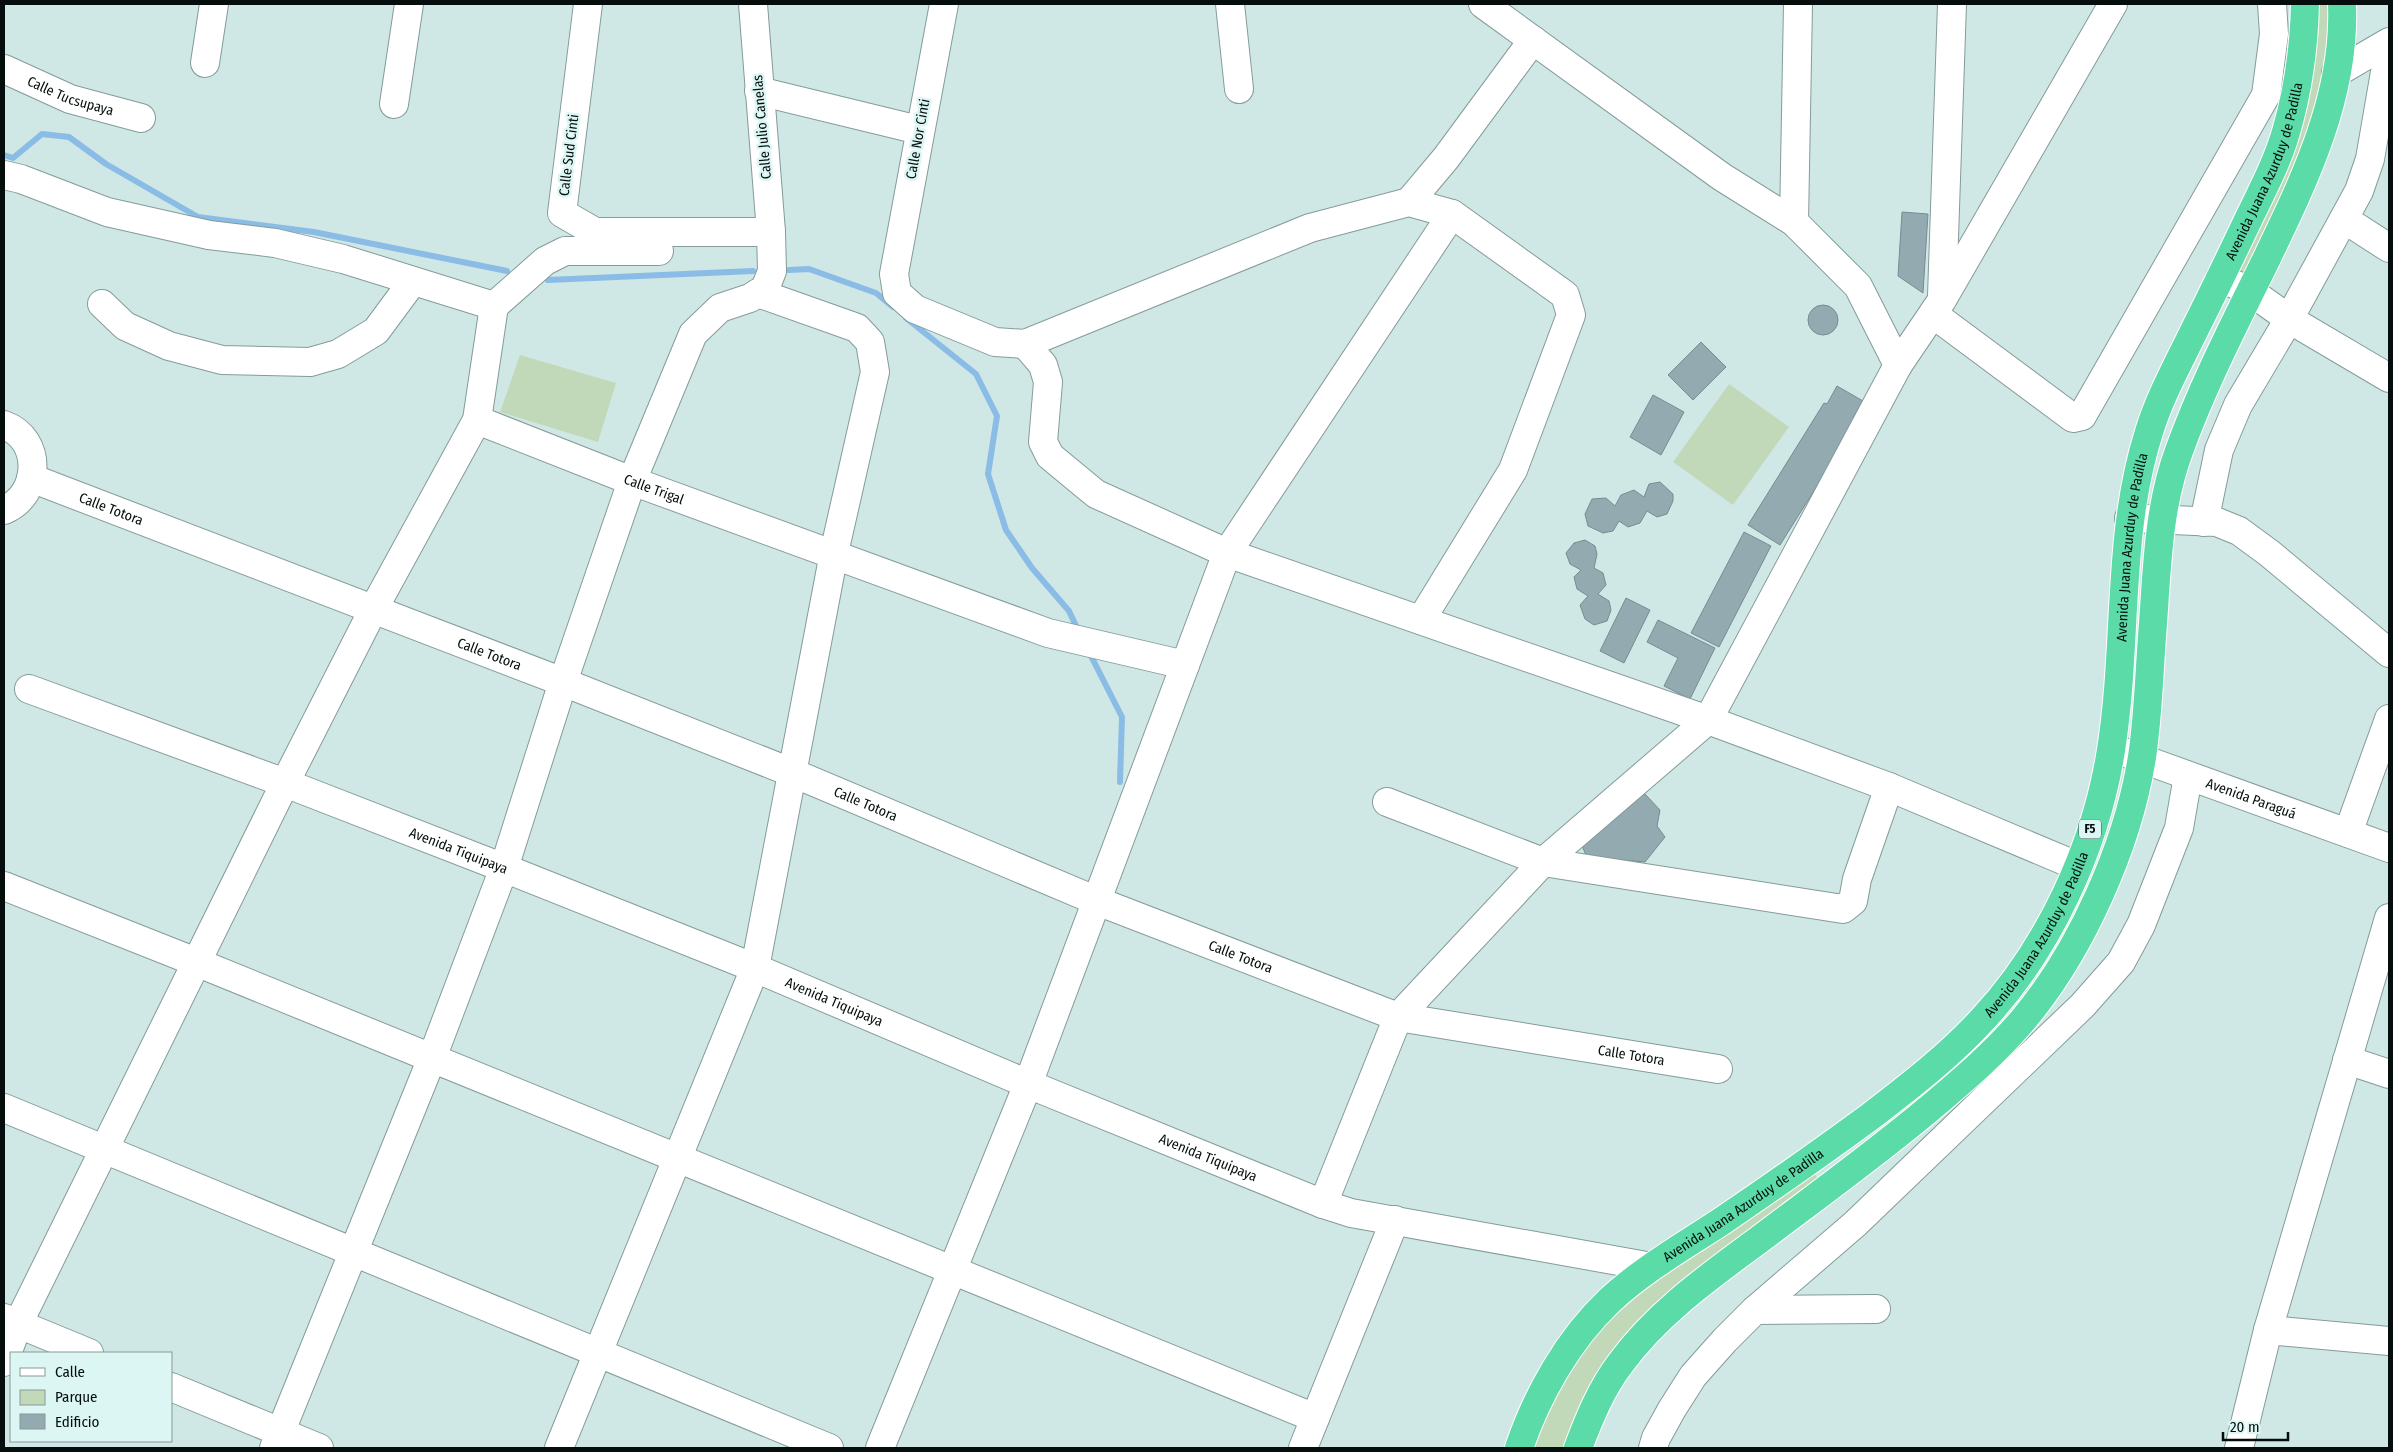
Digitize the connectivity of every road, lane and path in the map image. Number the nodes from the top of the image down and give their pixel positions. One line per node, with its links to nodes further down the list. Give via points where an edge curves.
1 (214, 4): 17 (street)
2 (408, 4): 22 (street)
3 (588, 4): 31 (street, Calle Sud Cinti, via 562,213 596,232)
4 (753, 4): 21 (street, Calle Julio Canelas)
5 (944, 4): 25 (street, Calle Nor Cinti)
6 (1230, 4): 20 (street)
7 (1483, 4): 14 (street)
8 (1798, 4): 30 (street)
9 (1952, 4): 39 (street)
10 (2113, 4): 39 (street)
11 (2272, 4): 39 (street, via 2274,34 2266,95 2082,416 2073,418)
12 (2305, 4): 33 (highway, Avenida Juana Azurduy de Padilla / F5, via 2299,70 2286,133)
13 (2342, 4): 19 (highway, Avenida Juana Azurduy de Padilla / F5)
14 (1533, 40): 27 (street, via 1446,158); 30 (street, via 1722,177)
15 (2389, 42): 19 (street)
16 (2389, 49): 23 (street)
17 (205, 63)
18 (4, 68): 24 (street, Calle Tucsupaya, via 70,99)
19 (2336, 73): 35 (highway, Avenida Juana Azurduy de Padilla / F5, via 2324,126 2302,186)
20 (1239, 89)
21 (759, 91): 25 (street); 31 (street, Calle Julio Canelas)
22 (394, 104)
23 (2384, 112): 29 (street, via 2359,191)
24 (141, 118)
25 (920, 130): 41 (street, Calle Nor Cinti, via 894,274 897,293 915,310 995,342)
26 (4, 175): 34 (street, via 107,212 209,235 275,243 344,259)
27 (1409, 202): 28 (street); 41 (street, via 1310,228)
28 (1452, 214): 53 (street); 55 (street, via 1565,295 1571,315 1514,470)
29 (2344, 219): 32 (street); 40 (street)
30 (1794, 222): 42 (street, via 1858,286)
31 (771, 242): 36 (street, Calle Julio Canelas, via 772,271 765,289); 38 (street, via 565,251 545,261)
32 (2389, 248)
33 (2220, 278): 35 (street); 49 (highway, Avenida Juana Azurduy de Padilla / F5, via 2151,426 2138,467)
34 (413, 281): 37 (street, via 376,331 338,354 310,362 222,360 169,346 126,326); 38 (street)
35 (2250, 291): 40 (street); 50 (highway, Avenida Juana Azurduy de Padilla / F5, via 2205,385 2178,453 2166,491)
36 (758, 293): 47 (street, via 720,308 692,334); 52 (street, via 857,328 870,342 875,372)
37 (102, 304)
38 (494, 306): 44 (street)
39 (1937, 307): 42 (street)
40 (2289, 319): 43 (street); 51 (street, via 2238,405 2219,450)
41 (1026, 344): 53 (street, via 1043,364 1048,382 1043,442 1050,456 1096,494)
42 (1898, 365): 61 (street)
43 (2389, 378)
44 (477, 420): 47 (street, Calle Trigal); 54 (street)
45 (4, 425): 46 (street, via 19,434 28,446 33,460)
46 (31, 478): 48 (street, via 28,489 18,501); 54 (street, Calle Totora)
47 (632, 480): 52 (street, Calle Trigal); 58 (street)
48 (4, 510)
49 (2129, 518): 50 (street); 62 (highway, Avenida Juana Azurduy de Padilla / F5)
50 (2162, 520): 51 (street); 63 (highway, Avenida Juana Azurduy de Padilla / F5)
51 (2204, 522): 56 (street, via 2217,522 2239,531)
52 (834, 553): 57 (street, Calle Trigal, via 1048,633); 64 (street)
53 (1227, 553): 55 (street); 57 (street)
54 (373, 610): 58 (street, Calle Totora); 66 (street)
55 (1421, 620): 61 (street)
56 (2389, 653)
57 (1185, 665): 75 (street)
58 (563, 682): 64 (street, Calle Totora); 73 (street)
59 (29, 689): 66 (street, Avenida Tiquipaya)
60 (2389, 719): 69 (street)
61 (1708, 720): 67 (street); 71 (street)
62 (2112, 748): 63 (street, Avenida Paraguá); 72 (highway, Avenida Juana Azurduy de Padilla / F5, via 2095,818)
63 (2141, 759): 65 (street, Avenida Paraguá); 110 (highway, Avenida Juana Azurduy de Padilla / F5, via 2113,861 2089,918 2060,970 2027,1015 1998,1049 1883,1148 1693,1288 1649,1329 1620,1363 1602,1391)
64 (793, 773): 75 (street, Calle Totora); 78 (street)
65 (2188, 776): 69 (street, Avenida Paraguá); 94 (street, via 2178,828 2141,926 2120,962 2083,1005 1869,1210)
66 (285, 783): 73 (street, Avenida Tiquipaya); 77 (street)
67 (1889, 787): 71 (street, via 1857,879 1853,901 1843,909); 72 (street)
68 (1387, 802): 71 (street)
69 (2348, 833): 70 (street, Avenida Paraguá)
70 (2389, 848)
71 (1543, 862): 79 (street)
72 (2078, 866): 91 (highway, Avenida Juana Azurduy de Padilla / F5, via 2048,931 2014,984 1950,1054 1851,1130)
73 (504, 868): 78 (street, Avenida Tiquipaya); 80 (street)
74 (4, 886): 77 (street)
75 (1097, 901): 79 (street, Calle Totora); 84 (street)
76 (2389, 918): 81 (street)
77 (196, 962): 80 (street); 86 (street)
78 (755, 968): 84 (street, Avenida Tiquipaya); 87 (street)
79 (1398, 1017): 82 (street, Calle Totora); 88 (street)
80 (432, 1058): 87 (street); 90 (street)
81 (2347, 1060): 83 (street); 96 (street)
82 (1718, 1069)
83 (2389, 1074)
84 (1028, 1084): 88 (street, Avenida Tiquipaya); 92 (street)
85 (4, 1108): 86 (street)
86 (104, 1148): 90 (street); 95 (street)
87 (677, 1158): 92 (street); 99 (street)
88 (1323, 1204): 89 (street, Avenida Tiquipaya, via 1352,1213)
89 (1396, 1220): 91 (street, Avenida Tiquipaya); 102 (street)
90 (352, 1251): 99 (street); 103 (street)
91 (1652, 1267): 109 (highway, Avenida Juana Azurduy de Padilla / F5, via 1609,1301 1577,1337 1546,1387)
92 (952, 1270): 102 (street); 107 (street)
93 (1876, 1309): 94 (street)
94 (1755, 1310): 111 (street, via 1693,1376 1660,1430)
95 (11, 1321): 98 (street); 100 (street)
96 (2268, 1330): 97 (street); 112 (street)
97 (2389, 1342)
98 (87, 1352)
99 (598, 1353): 105 (street); 106 (street)
100 (4, 1362)
101 (172, 1388): 103 (street)
102 (1315, 1418): 108 (street)
103 (277, 1440): 104 (street)
104 (319, 1448)
105 (559, 1448)
106 (829, 1448)
107 (880, 1448)
108 (1302, 1448)
109 (1520, 1448)
110 (1578, 1448)
111 (1653, 1448)
112 (2239, 1448)

